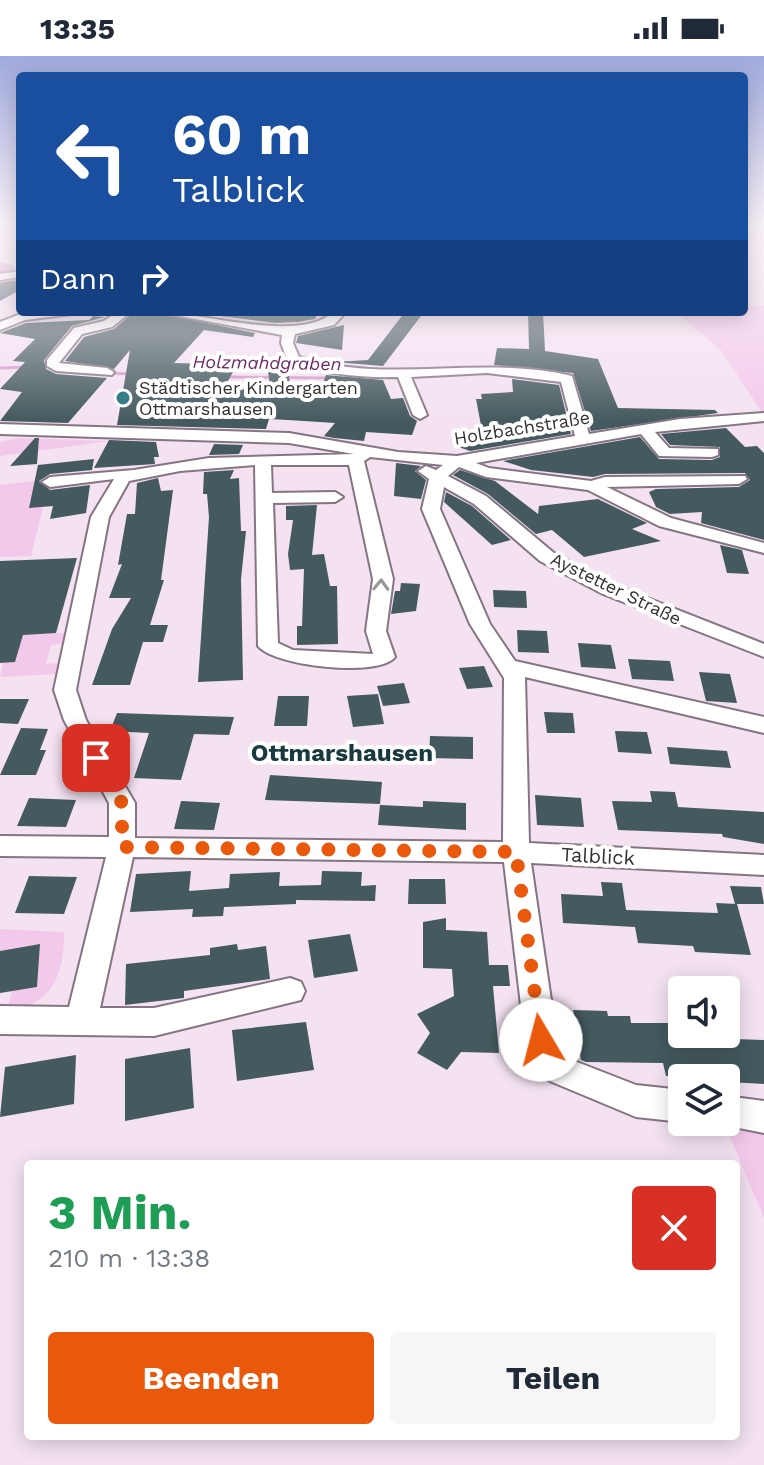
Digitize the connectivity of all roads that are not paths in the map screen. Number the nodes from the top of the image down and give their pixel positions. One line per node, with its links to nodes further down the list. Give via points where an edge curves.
1 (24, 316): 5 (street)
2 (119, 316): 7 (street, via 78,331 52,363)
3 (188, 316): 6 (street)
4 (336, 316): 6 (street)
5 (0, 326)
6 (289, 332): 8 (street, via 293,359 322,370)
7 (107, 372)
8 (403, 373): 9 (street); 13 (street, via 504,370 567,379)
9 (420, 415)
10 (764, 417): 11 (street, Holzbachstraße)
11 (644, 428): 13 (street, Holzbachstraße); 14 (street, via 665,453)
12 (0, 429): 15 (street, Holzbachstraße, via 289,438)
13 (583, 438): 18 (street, Holzbachstraße)
14 (712, 452)
15 (361, 456): 16 (street, Holzbachstraße); 17 (street); 25 (street, one-way to 15, via 270,650 289,656 382,661 376,631 383,579 364,496)
16 (398, 457): 18 (street, Holzbachstraße); 20 (street, Aystetter Straße)
17 (263, 460): 19 (street); 25 (street)
18 (457, 461): 20 (street); 23 (street, via 499,474)
19 (133, 475): 22 (street); 31 (street, via 123,478 100,517 65,690 75,720 122,803)
20 (438, 477): 27 (street, Aystetter Straße, via 480,500 560,564 677,619); 28 (street, via 431,509 480,624)
21 (739, 479): 23 (street)
22 (50, 482)
23 (592, 486): 26 (street, via 665,522)
24 (335, 497): 25 (street)
25 (264, 498)
26 (764, 548)
27 (764, 651)
28 (507, 666): 29 (street); 32 (street, via 515,678)
29 (764, 725)
30 (0, 846): 31 (street, Talblick)
31 (122, 847): 32 (street, Talblick); 36 (street)
32 (516, 852): 33 (street, Talblick); 37 (street, via 544,1064 636,1101)
33 (762, 872)
34 (290, 991): 36 (street, via 154,1022)
35 (0, 1020): 36 (street)
36 (81, 1023)
37 (668, 1104)
38 (740, 1114): 39 (street)
39 (764, 1117)

